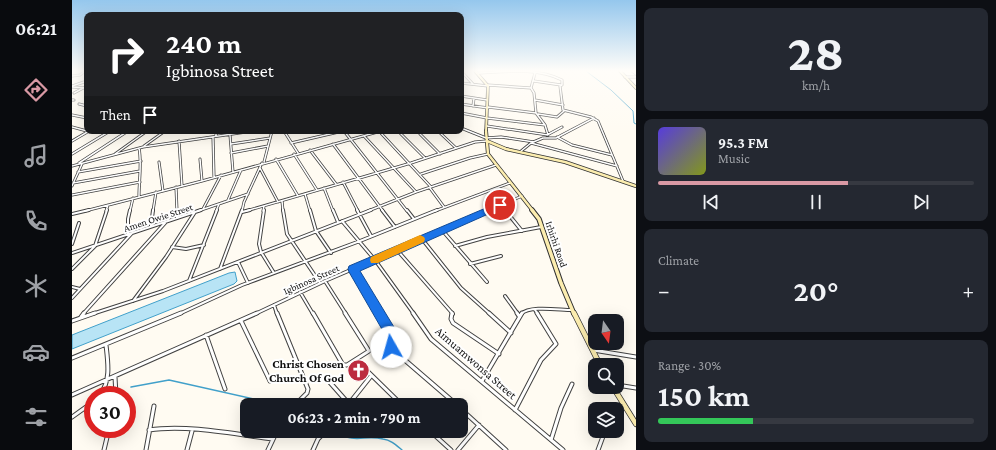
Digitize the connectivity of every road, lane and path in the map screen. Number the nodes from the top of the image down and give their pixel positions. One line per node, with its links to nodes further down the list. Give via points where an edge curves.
1 (488, 92): 7 (street)
2 (533, 92): 6 (street)
3 (562, 92): 11 (street)
4 (464, 96): 5 (street)
5 (474, 98): 7 (street); 12 (street)
6 (534, 99): 11 (street); 15 (street)
7 (488, 100): 13 (street)
8 (79, 104): 10 (street)
9 (464, 104): 12 (street)
10 (84, 105)
11 (563, 105): 14 (street)
12 (473, 106): 13 (street)
13 (488, 108): 15 (street); 19 (street)
14 (564, 111): 15 (street, via 557,117); 20 (street)
15 (537, 113): 21 (street)
16 (464, 114): 19 (street)
17 (72, 115): 18 (street)
18 (84, 117)
19 (487, 118): 21 (street); 22 (street)
20 (594, 118): 47 (street); 73 (street, via 598,121)
21 (545, 125): 43 (street)
22 (487, 126): 43 (street); 53 (street)
23 (72, 127): 26 (street)
24 (562, 127): 43 (street)
25 (464, 129): 53 (street)
26 (84, 130)
27 (84, 134): 51 (street)
28 (105, 134): 68 (street)
29 (123, 134): 82 (street)
30 (143, 134): 72 (street)
31 (161, 134): 61 (street)
32 (230, 134): 33 (street); 44 (street); 58 (street)
33 (233, 134)
34 (271, 134): 49 (street)
35 (286, 134): 57 (street)
36 (330, 134): 57 (street)
37 (346, 134): 52 (street)
38 (369, 134): 45 (street)
39 (383, 134): 81 (street)
40 (401, 134): 74 (street)
41 (420, 134): 70 (street)
42 (441, 134): 63 (street)
43 (548, 135): 50 (street)
44 (216, 136): 46 (street)
45 (364, 136): 52 (street); 86 (street)
46 (213, 137): 55 (street); 95 (street)
47 (557, 137): 50 (street); 73 (street, via 572,145)
48 (72, 138): 51 (street)
49 (270, 138): 58 (street); 60 (street)
50 (544, 138): 56 (street)
51 (76, 139): 54 (street)
52 (351, 139): 59 (street); 92 (street)
53 (487, 139): 56 (street, via 501,137); 63 (street); 65 (street, via 506,149); 71 (street)
54 (72, 141)
55 (178, 142): 61 (street); 105 (street)
56 (532, 142): 65 (street); 85 (street)
57 (291, 143): 67 (street)
58 (231, 144): 66 (street)
59 (333, 144): 64 (street); 96 (street)
60 (268, 146): 66 (street); 79 (street)
61 (143, 147): 62 (street)
62 (139, 148): 72 (street); 77 (street)
63 (456, 149): 70 (street)
64 (310, 150): 67 (street); 103 (street)
65 (520, 152): 98 (street, via 564,162)
66 (231, 153): 91 (street)
67 (298, 153): 69 (street)
68 (72, 154)
69 (294, 154): 76 (street); 111 (street)
70 (440, 154): 74 (street)
71 (488, 154): 83 (street, Irhirhi Road); 93 (street)
72 (113, 155): 80 (street)
73 (612, 155): 85 (street)
74 (426, 158): 81 (street)
75 (200, 159): 97 (street)
76 (276, 159): 79 (street); 118 (street)
77 (141, 161): 89 (street); 90 (street)
78 (159, 162): 110 (street)
79 (263, 162): 87 (street); 88 (street)
80 (82, 164): 82 (street); 90 (street)
81 (410, 164): 86 (street); 93 (street)
82 (76, 165): 84 (street)
83 (496, 165): 102 (street, Irhirhi Road); 109 (street)
84 (72, 166)
85 (617, 166): 98 (street)
86 (394, 167): 92 (street); 113 (street)
87 (260, 168): 114 (street); 124 (street)
88 (241, 170): 91 (street); 122 (street)
89 (140, 171): 99 (street); 101 (street)
90 (78, 172): 101 (street)
91 (232, 172): 94 (street)
92 (377, 172): 96 (street); 121 (street)
93 (420, 174): 109 (street)
94 (221, 175): 95 (street); 131 (street)
95 (214, 177): 97 (street)
96 (360, 177): 100 (street); 129 (street)
97 (202, 180): 105 (street)
98 (623, 181): 106 (street)
99 (140, 182): 116 (street); 117 (street)
100 (343, 182): 103 (street); 135 (street)
101 (73, 183): 104 (street)
102 (510, 183): 119 (street, Irhirhi Road); 130 (street)
103 (336, 184): 108 (street)
104 (72, 186)
105 (182, 186): 107 (street)
106 (636, 186)
107 (176, 187): 110 (street); 136 (street)
108 (324, 188): 111 (street); 141 (street)
109 (430, 188): 113 (street); 130 (street)
110 (163, 190): 112 (street)
111 (317, 190): 115 (street)
112 (156, 192): 117 (street); 142 (street)
113 (416, 192): 121 (street)
114 (248, 194): 122 (street, Amen Owie Street); 133 (street)
115 (305, 194): 118 (street); 146 (street)
116 (72, 195)
117 (140, 196): 120 (street)
118 (298, 196): 123 (street)
119 (522, 196): 127 (street, Igbinosa Street); 144 (street, Irhirhi Road)
120 (133, 198): 126 (street); 149 (street, via 128,219)
121 (400, 199): 129 (street); 137 (street)
122 (228, 200): 125 (street, Amen Owie Street)
123 (282, 201): 124 (street); 153 (street, via 287,234)
124 (278, 202): 128 (street)
125 (219, 204): 131 (street, Amen Owie Street); 155 (street)
126 (108, 205): 134 (street); 156 (street)
127 (500, 205): 145 (street, Igbinosa Street); 147 (street)
128 (264, 206): 133 (street); 160 (street, via 259,244)
129 (380, 206): 135 (street); 143 (street)
130 (444, 207): 137 (street)
131 (203, 210): 132 (street, Amen Owie Street)
132 (195, 212): 136 (street, Amen Owie Street); 158 (street)
133 (242, 212): 170 (street)
134 (72, 214)
135 (359, 214): 138 (street); 150 (street)
136 (177, 218): 139 (street, Amen Owie Street)
137 (414, 219): 143 (street)
138 (342, 221): 141 (street); 152 (street, Aimuamwonsa Street)
139 (166, 222): 142 (street, Amen Owie Street); 187 (street)
140 (79, 223): 154 (street)
141 (338, 223): 146 (street)
142 (151, 226): 148 (street, Amen Owie Street)
143 (395, 226): 150 (street)
144 (543, 227): 147 (street); 185 (street, Irhirhi Road)
145 (442, 230): 151 (street, Igbinosa Street); 157 (street)
146 (316, 231): 153 (street); 162 (street)
147 (522, 231): 157 (street)
148 (133, 232): 149 (street, Amen Owie Street); 178 (street)
149 (128, 234): 156 (street, Amen Owie Street)
150 (371, 237): 152 (street)
151 (422, 239): 159 (street, Igbinosa Street); 190 (street, via 461,288)
152 (360, 241): 162 (street); 164 (street, Aimuamwonsa Street)
153 (292, 242): 160 (street); 166 (street)
154 (72, 244)
155 (204, 245): 158 (street, via 186,249); 172 (street)
156 (95, 246): 161 (street, Amen Owie Street); 168 (street)
157 (455, 246): 167 (street)
158 (172, 247): 182 (street)
159 (397, 250): 164 (street, Igbinosa Street); 195 (street, via 452,312 453,323)
160 (261, 252): 165 (street); 171 (street)
161 (72, 253)
162 (331, 253): 166 (street)
163 (501, 256): 167 (street)
164 (375, 260): 169 (street, Igbinosa Street); 205 (street, Aimuamwonsa Street, via 431,339)
165 (238, 262): 170 (street); 175 (street)
166 (306, 262): 171 (street); 176 (street)
167 (470, 264): 174 (street)
168 (72, 269)
169 (353, 269): 173 (street, Igbinosa Street); 218 (street, via 394,337 391,347)
170 (219, 270): 172 (street)
171 (274, 273): 175 (street)
172 (189, 281): 182 (street)
173 (325, 281): 176 (street, Igbinosa Street); 199 (street, via 369,351)
174 (487, 282)
175 (248, 283): 193 (street)
176 (320, 283): 179 (street, Igbinosa Street)
177 (72, 287): 178 (street)
178 (80, 289): 181 (street)
179 (300, 292): 183 (street, Igbinosa Street); 199 (street, via 344,365)
180 (506, 296): 186 (street)
181 (72, 298)
182 (132, 302): 187 (street)
183 (274, 305): 189 (street, Igbinosa Street); 214 (street, via 308,389)
184 (535, 310): 185 (street); 186 (street, via 523,312); 221 (street, via 556,344 541,360)
185 (572, 310): 192 (street, Irhirhi Road)
186 (519, 316): 190 (street)
187 (80, 318): 188 (street)
188 (72, 321)
189 (241, 321): 191 (street, Igbinosa Street); 204 (street)
190 (511, 333): 195 (street)
191 (206, 335): 200 (street, Igbinosa Street); 211 (street)
192 (588, 342)
193 (106, 345): 197 (street); 203 (street)
194 (592, 350): 196 (street); 198 (street, Irhirhi Road)
195 (499, 354): 205 (street)
196 (636, 357)
197 (72, 358)
198 (596, 358)
199 (356, 360): 201 (street)
200 (115, 376): 203 (street, Igbinosa Street); 208 (street)
201 (371, 376): 216 (street); 217 (street)
202 (326, 378): 215 (street)
203 (108, 380): 207 (street); 213 (street, Igbinosa Street)
204 (270, 381)
205 (482, 381): 221 (street, Aimuamwonsa Street)
206 (572, 384): 233 (street)
207 (106, 386)
208 (116, 386)
209 (624, 386): 210 (street)
210 (636, 388)
211 (225, 389)
212 (617, 394): 224 (street)
213 (72, 396)
214 (301, 398)
215 (343, 398)
216 (353, 398)
217 (395, 398)
218 (449, 398)
219 (154, 406): 226 (street)
220 (84, 408): 223 (street)
221 (515, 410): 233 (street, Aimuamwonsa Street)
222 (468, 415): 225 (street)
223 (72, 417)
224 (635, 422)
225 (479, 425): 240 (street); 241 (street)
226 (149, 430): 227 (street, via 162,428); 235 (street)
227 (192, 431): 232 (street); 236 (street)
228 (107, 438): 234 (street)
229 (319, 438): 238 (street)
230 (438, 438): 239 (street)
231 (602, 438): 243 (street)
232 (272, 439): 237 (street)
233 (551, 440): 242 (street, Aimuamwonsa Street)
234 (104, 450)
235 (146, 450)
236 (187, 450)
237 (268, 450)
238 (313, 450)
239 (451, 450)
240 (458, 450)
241 (506, 450)
242 (563, 450)
243 (598, 450)

